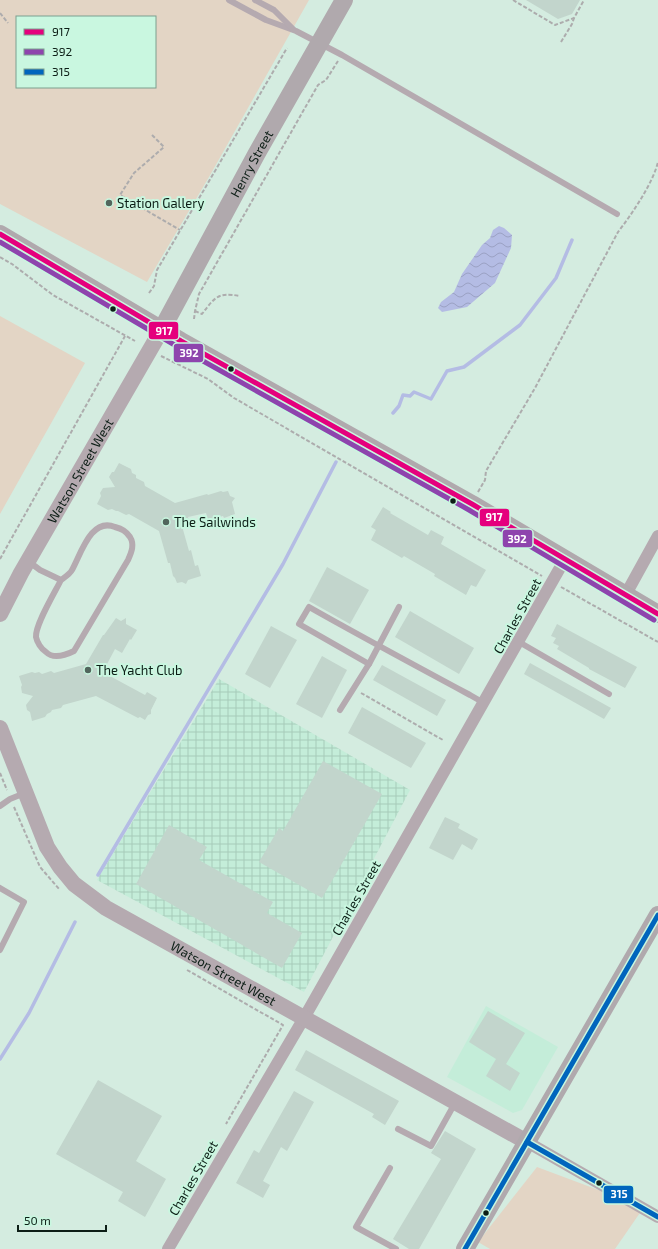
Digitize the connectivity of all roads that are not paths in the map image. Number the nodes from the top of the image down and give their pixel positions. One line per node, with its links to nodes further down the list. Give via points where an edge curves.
1 (229, 0): 4 (lane, via 266,20)
2 (255, 0): 4 (lane, via 274,10)
3 (344, 0): 5 (main road, Henry Street)
4 (296, 31): 5 (lane)
5 (319, 43): 6 (lane); 8 (main road, Henry Street)
6 (618, 214)
7 (0, 234): 8 (main road)
8 (162, 329): 10 (main road); 11 (street, Watson Street West)
9 (658, 536): 13 (street)
10 (565, 559): 13 (main road); 17 (street, Charles Street)
11 (28, 561): 12 (lane); 15 (street, Watson Street West)
12 (61, 580): 12 (lane, via 71,572 89,535 96,529 104,525 112,526 124,530 131,539 133,550 128,560 74,651 54,656 41,648 36,637)
13 (626, 594): 16 (main road)
14 (399, 606): 18 (lane)
15 (0, 614)
16 (658, 614)
17 (518, 642): 20 (lane); 21 (street, Charles Street)
18 (379, 646): 19 (lane); 19 (lane, via 309,607 305,613 299,624); 21 (lane)
19 (368, 664): 22 (lane)
20 (609, 694)
21 (484, 703): 30 (street, Charles Street)
22 (340, 710)
23 (0, 728): 24 (street, Watson Street West)
24 (25, 793): 25 (lane); 30 (street, Watson Street West, via 47,847 74,884 106,908)
25 (0, 806)
26 (0, 888): 28 (lane, via 24,902)
27 (658, 915): 33 (main road)
28 (2, 942): 29 (lane)
29 (0, 950)
30 (304, 1018): 31 (street, Watson Street West); 36 (street, Charles Street)
31 (455, 1102): 32 (lane, via 431,1146); 33 (street, Watson Street West)
32 (398, 1129)
33 (527, 1142): 35 (street); 38 (main road)
34 (390, 1168): 37 (lane, via 356,1226)
35 (658, 1217)
36 (168, 1249)
37 (396, 1249)
38 (465, 1249)

